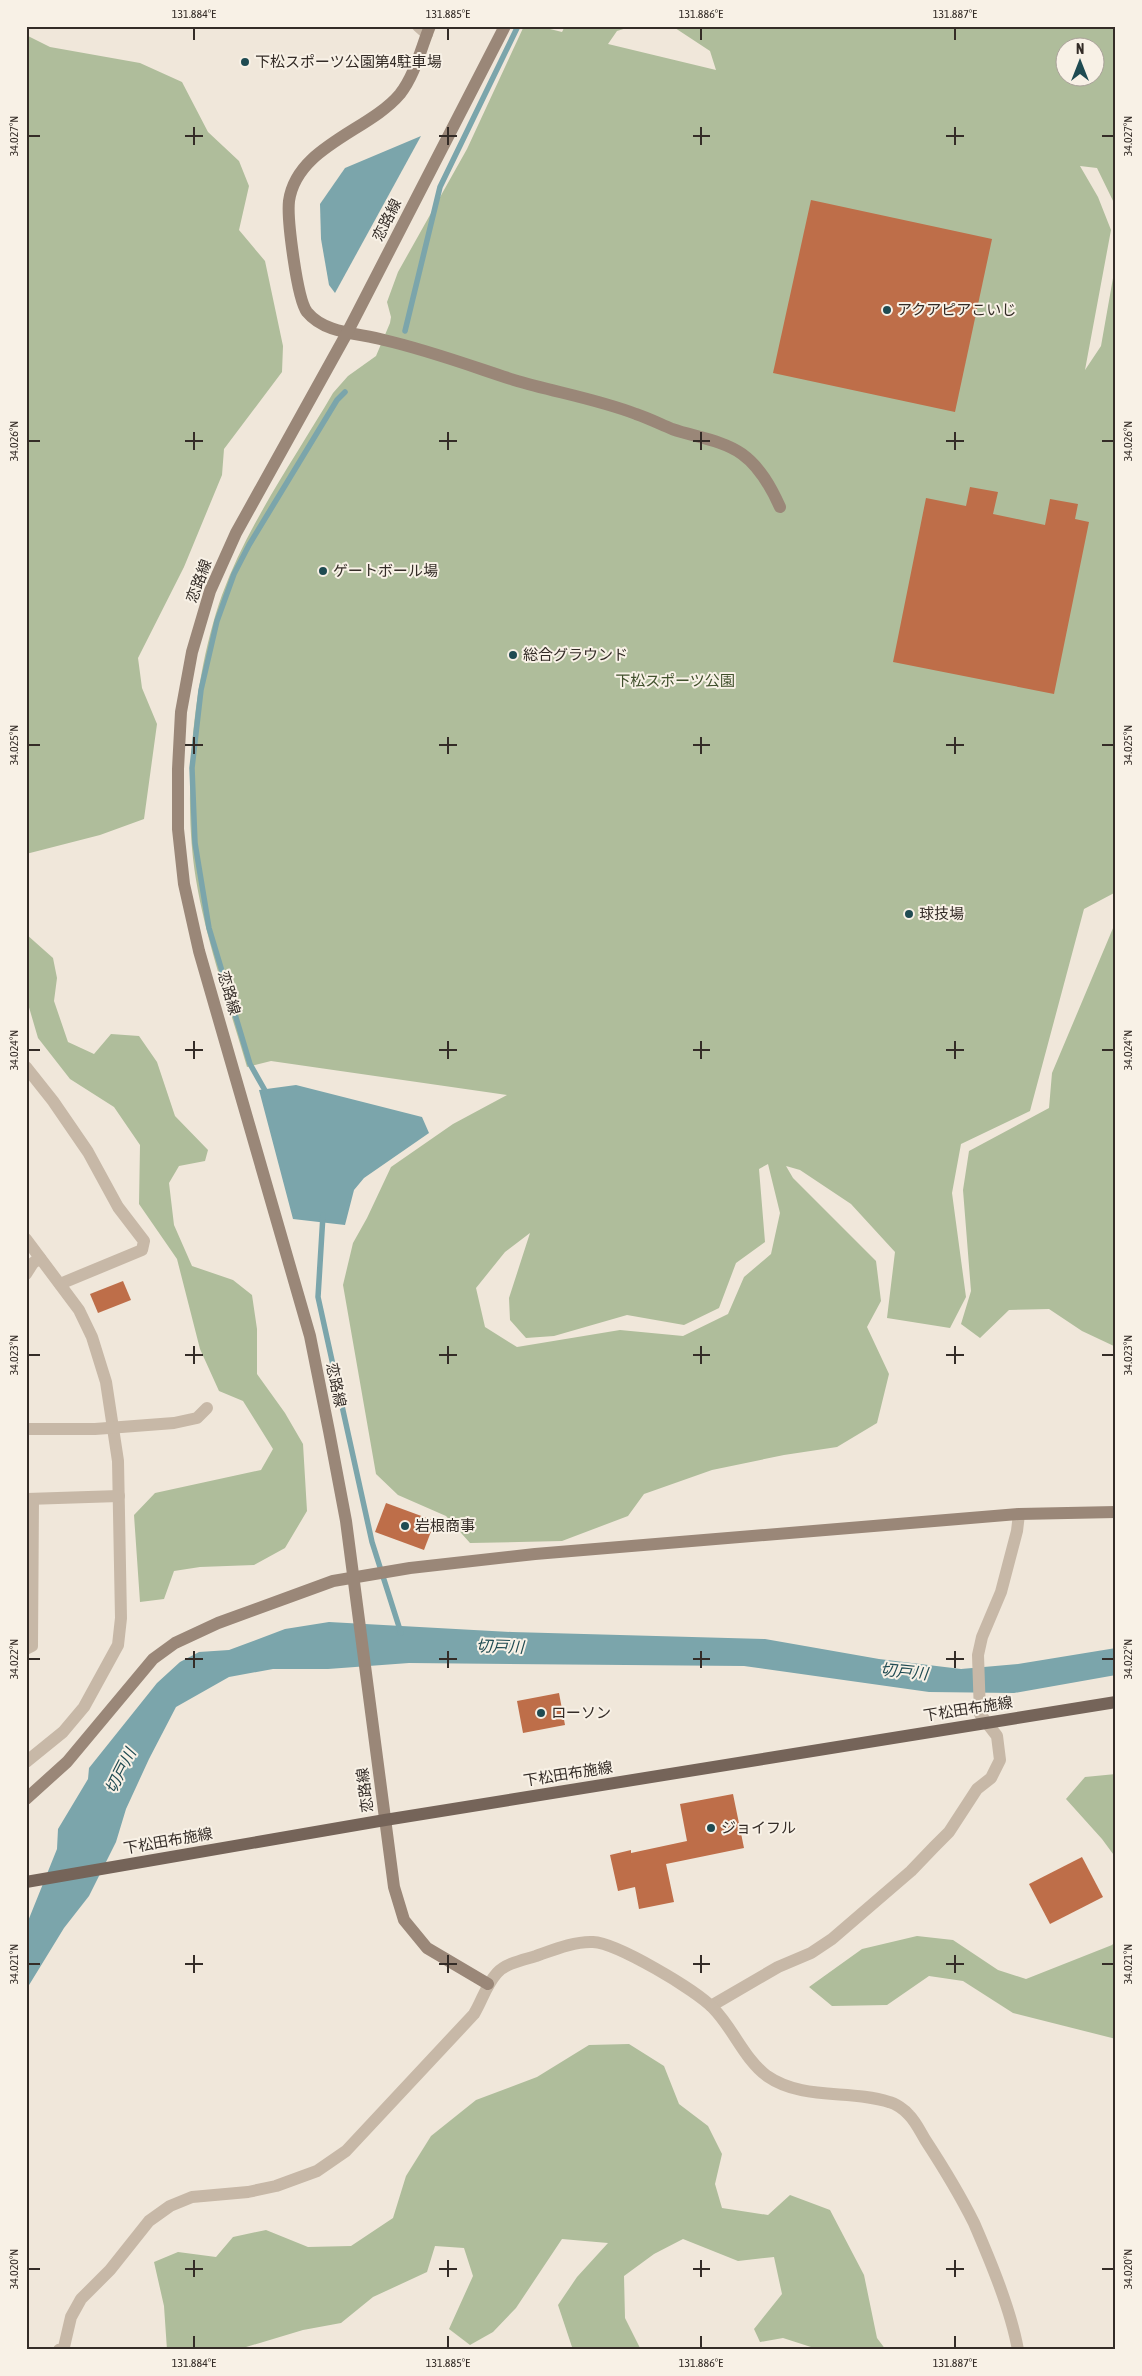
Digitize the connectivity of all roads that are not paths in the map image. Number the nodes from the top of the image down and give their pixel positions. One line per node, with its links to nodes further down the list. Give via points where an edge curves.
1 (504, 26): 3 (street, 恋路線)
2 (425, 29): 3 (street, via 414,69 399,94 312,160 296,182 289,201 289,226 306,311 317,321)
3 (347, 333): 4 (street, via 384,339 537,387 635,413 726,445 743,455 770,484); 17 (street, 恋路線, via 236,533 210,591 192,652 181,712 178,812 184,884 200,951 310,1336 346,1520)
4 (780, 507)
5 (26, 1068): 9 (street, via 88,1152 118,1207 144,1241 142,1250)
6 (26, 1239): 7 (street)
7 (40, 1258): 8 (street, via 32,1263); 9 (street)
8 (26, 1274)
9 (60, 1284): 11 (street, via 80,1310 92,1337 106,1382)
10 (207, 1408): 11 (street, via 197,1418 182,1421)
11 (112, 1426): 12 (street); 13 (street)
12 (26, 1429)
13 (119, 1496): 14 (street); 21 (street, via 121,1618 118,1645 84,1707 63,1732)
14 (30, 1499): 18 (street, via 32,1646)
15 (1116, 1512): 16 (street)
16 (1019, 1514): 17 (street, via 534,1554); 20 (street, via 1001,1592 978,1655 978,1699 980,1714)
17 (352, 1577): 22 (street, via 289,1597 175,1643 153,1659 67,1762); 23 (street, 恋路線, via 368,1676)
18 (26, 1649)
19 (1116, 1702): 20 (main road, 下松田布施線)
20 (986, 1723): 23 (main road, 下松田布施線); 26 (street, via 997,1736 1000,1760 991,1778 978,1789 948,1832 911,1871 811,1953 778,1966)
21 (26, 1762)
22 (26, 1799)
23 (385, 1820): 24 (main road, 下松田布施線); 25 (street, 恋路線, via 394,1887 404,1920 427,1948)
24 (28, 1882)
25 (488, 1984): 26 (street, via 510,1964 592,1942 608,1944 628,1953); 27 (street, via 474,2014 346,2151 317,2171 276,2186 192,2198 170,2206 149,2221 110,2270 81,2299 71,2317 64,2347)
26 (711, 2006): 28 (street, via 729,2025 749,2057 767,2075 785,2085 811,2092 891,2102 909,2114 973,2223 1006,2307)
27 (60, 2350)
28 (1018, 2350)

